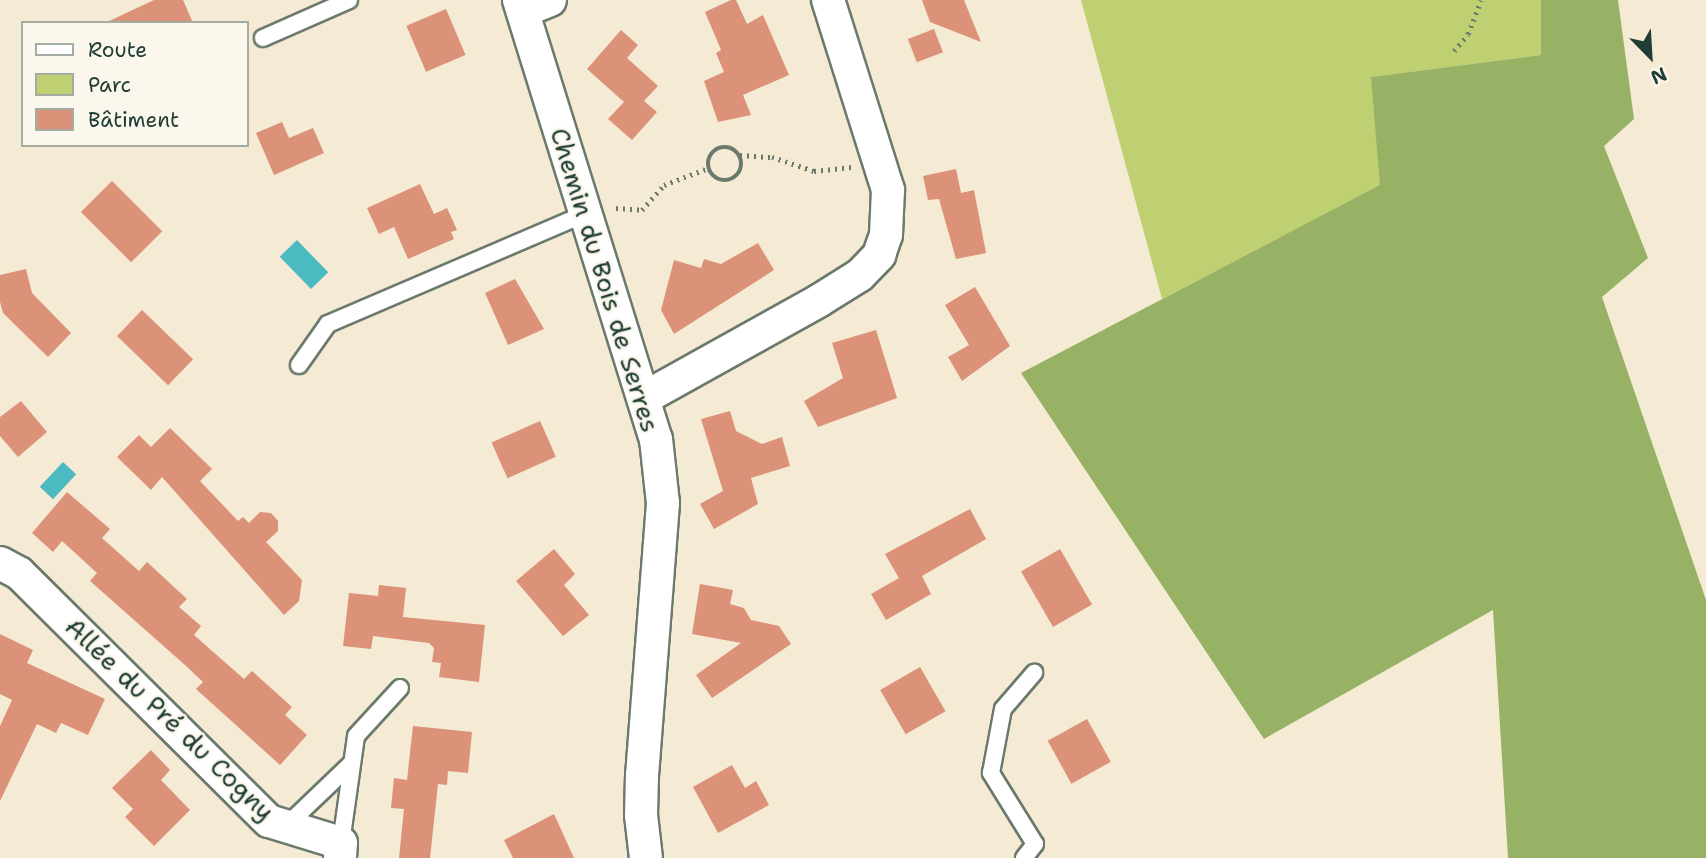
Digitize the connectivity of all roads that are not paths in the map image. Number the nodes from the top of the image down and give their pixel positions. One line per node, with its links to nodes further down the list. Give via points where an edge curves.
1 (349, 0): 4 (lane)
2 (828, 0): 7 (street, via 888,190 887,235 879,255 860,275)
3 (531, 4): 5 (street, Chemin du Bois de Serres)
4 (263, 38)
5 (599, 211): 6 (lane, via 328,324); 7 (street, Chemin du Bois de Serres)
6 (299, 365)
7 (646, 397): 14 (street, Chemin du Bois de Serres, via 663,503 640,815)
8 (0, 563): 12 (street, Allée du Pré du Cogny, via 19,573 270,821)
9 (1034, 673): 15 (lane, via 1003,709 991,773 1035,844)
10 (400, 688): 11 (lane, via 356,736)
11 (352, 763): 12 (lane); 13 (lane)
12 (286, 826): 13 (street, Allée du Pré du Cogny)
13 (340, 850)
14 (646, 858)
15 (1024, 858)

